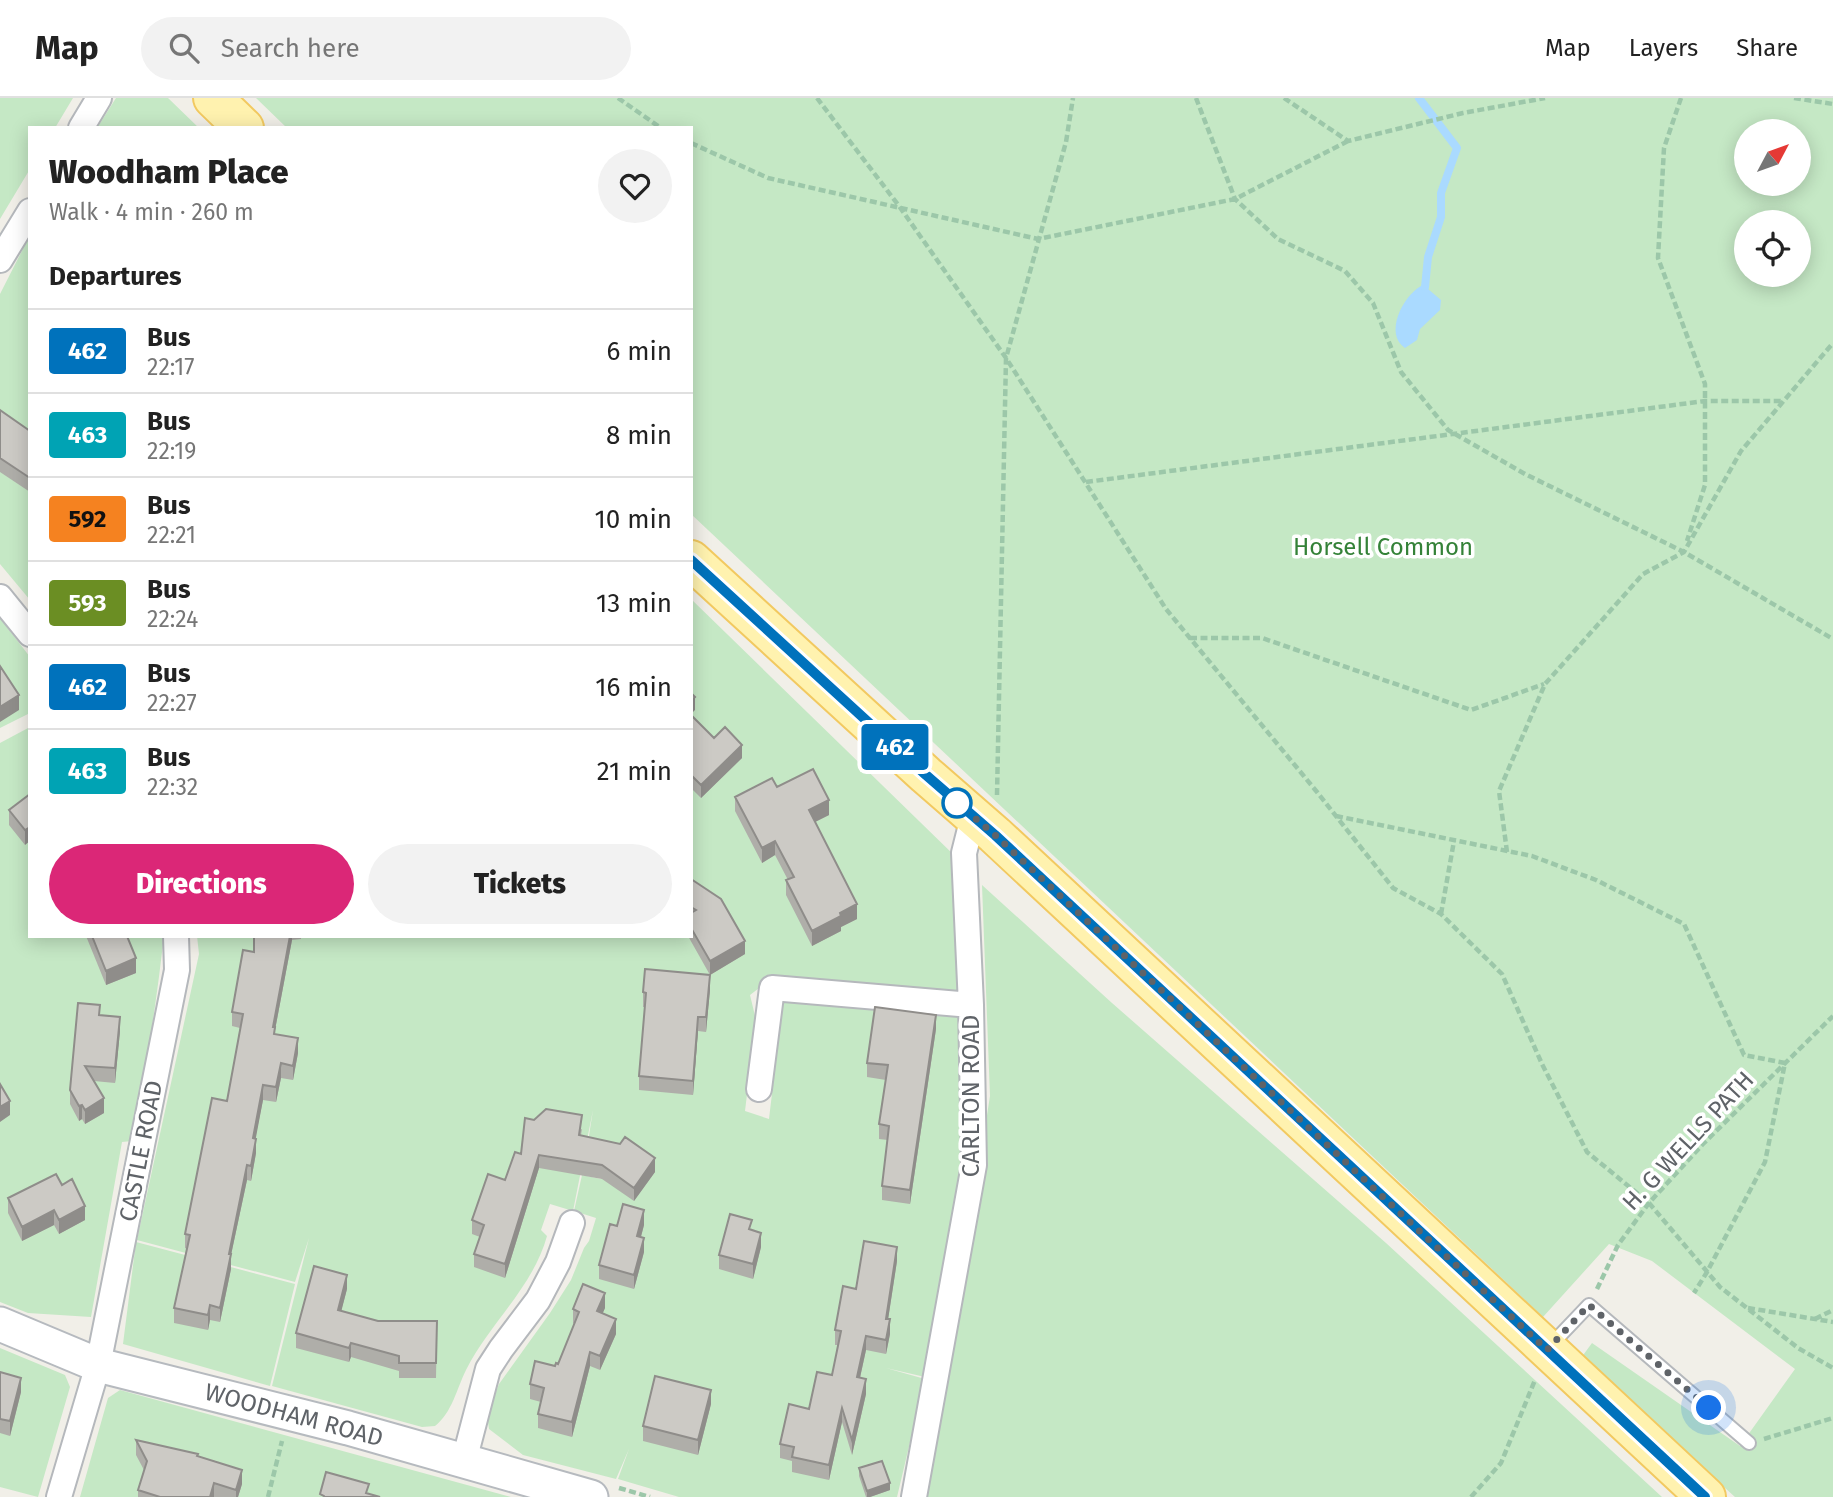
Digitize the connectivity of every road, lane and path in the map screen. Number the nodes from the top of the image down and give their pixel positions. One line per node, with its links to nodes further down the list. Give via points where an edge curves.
1 (99, 98): 12 (street)
2 (212, 98): 13 (main road)
3 (618, 98): 14 (path)
4 (817, 98): 18 (path)
5 (1073, 98): 20 (path, via 1066,142)
6 (1196, 98): 17 (path)
7 (1284, 98): 15 (path)
8 (1545, 98): 15 (path)
9 (1681, 98): 24 (path, via 1664,148 1658,258 1705,384)
10 (1794, 98): 11 (path)
11 (1833, 104)
12 (82, 126)
13 (242, 126)
14 (658, 126)
15 (1348, 141): 17 (path)
16 (693, 144): 18 (path, via 768,178)
17 (1236, 199): 20 (path); 26 (path, via 1279,239 1345,271 1373,303 1401,372)
18 (899, 206): 20 (path); 23 (path)
19 (28, 214): 21 (street)
20 (1038, 239): 23 (path)
21 (0, 260)
22 (1833, 343): 25 (path)
23 (1006, 358): 27 (path); 36 (path)
24 (1705, 401): 25 (path); 26 (path); 28 (path, via 1706,485)
25 (1784, 401): 28 (path, via 1741,451)
26 (1455, 434): 27 (path); 28 (path)
27 (1086, 482): 32 (path, via 1166,609)
28 (1684, 552): 33 (path); 34 (path, via 1643,574)
29 (693, 562): 36 (main road)
30 (0, 597): 31 (street)
31 (28, 632)
32 (1190, 638): 34 (path, via 1262,638 1471,710); 35 (path)
33 (1833, 639)
34 (1545, 684): 38 (path, via 1499,791)
35 (1336, 816): 37 (path); 39 (path, via 1393,888)
36 (984, 826): 41 (street, CARLTON ROAD, via 964,853); 55 (main road)
37 (1454, 841): 38 (path); 39 (path)
38 (1507, 852): 43 (path, via 1532,856 1596,880 1684,924 1744,1055)
39 (1441, 914): 45 (path, via 1502,974 1587,1152)
40 (176, 938): 56 (street, CASTLE ROAD, via 177,970)
41 (971, 1005): 44 (street, via 772,988); 66 (street, CARLTON ROAD, via 974,1165)
42 (1833, 1016): 43 (path, H. G WELLS PATH)
43 (1785, 1063): 45 (path, H. G WELLS PATH); 47 (path, via 1765,1162)
44 (759, 1089)
45 (1650, 1203): 47 (path); 49 (path, H. G WELLS PATH, via 1618,1245)
46 (572, 1223): 61 (street, via 538,1300 488,1369)
47 (1707, 1272): 48 (path); 50 (path)
48 (1693, 1293)
49 (1589, 1305): 55 (lane); 60 (lane)
50 (1747, 1308): 52 (path); 57 (path, via 1798,1348)
51 (1833, 1310): 52 (path)
52 (1815, 1319): 53 (path)
53 (1833, 1322)
54 (0, 1324): 56 (street, WOODHAM ROAD)
55 (1547, 1350): 67 (path, via 1501,1463); 68 (main road)
56 (98, 1365): 58 (street, WOODHAM ROAD); 63 (street, CASTLE ROAD)
57 (1833, 1368)
58 (291, 1413): 61 (street, WOODHAM ROAD); 64 (path)
59 (1833, 1418): 60 (path)
60 (1749, 1443)
61 (464, 1461): 62 (street, WOODHAM ROAD)
62 (601, 1491): 65 (path)
63 (59, 1497)
64 (268, 1497)
65 (650, 1497)
66 (914, 1497)
67 (1471, 1497)
68 (1706, 1497)

